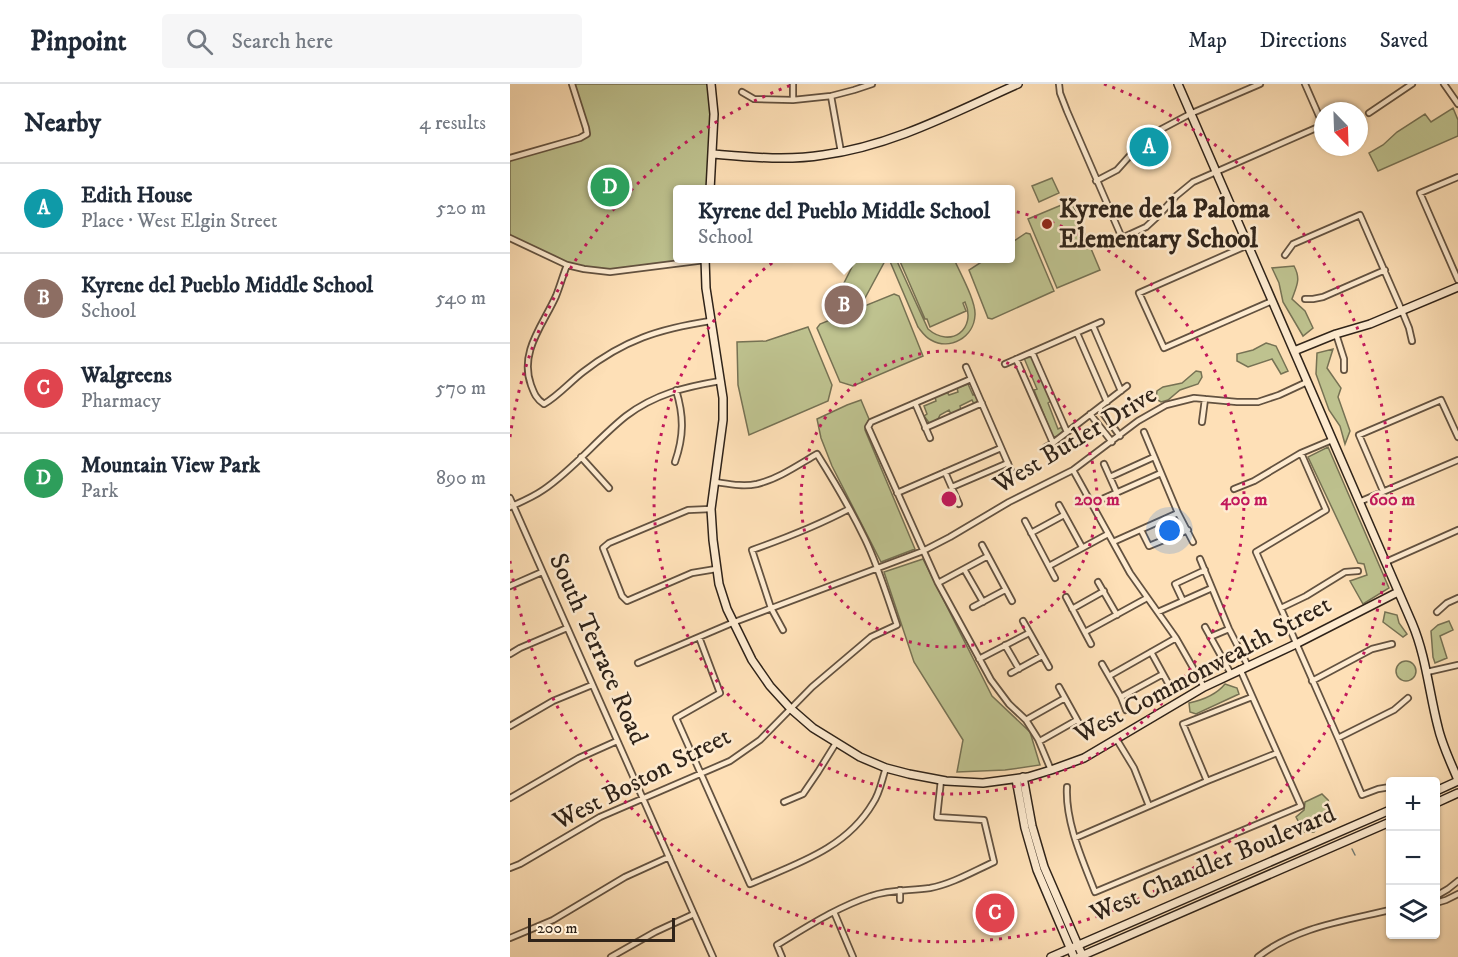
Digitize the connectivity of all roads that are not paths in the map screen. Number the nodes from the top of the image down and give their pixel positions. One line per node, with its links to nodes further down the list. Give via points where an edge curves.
1 (572, 84): 22 (street, via 587,134)
2 (711, 84): 21 (street)
3 (793, 84): 14 (street)
4 (872, 84): 13 (street)
5 (1018, 84): 20 (street, via 887,141)
6 (1059, 84): 25 (street)
7 (1178, 84): 18 (street)
8 (1260, 84): 18 (street)
9 (1305, 84): 15 (street)
10 (1412, 84): 17 (street)
11 (1444, 84): 16 (street)
12 (742, 92): 14 (street, via 754,99)
13 (831, 96): 14 (street); 20 (street)
14 (793, 100)
15 (1314, 104)
16 (1458, 104)
17 (1369, 113)
18 (1190, 114): 23 (street); 25 (street, via 1156,132 1117,170)
19 (1314, 129): 23 (street)
20 (841, 152): 21 (street, via 791,158)
21 (713, 154): 26 (street)
22 (510, 158)
23 (1215, 171): 25 (street, via 1193,182 1146,226 1122,238); 28 (street)
24 (1458, 177): 35 (street, via 1420,193)
25 (1096, 181)
26 (710, 185)
27 (512, 239): 29 (street); 33 (street)
28 (1248, 245): 38 (street); 38 (street, via 1139,293 1164,348)
29 (510, 246)
30 (1285, 255): 34 (street, via 1293,244 1360,215)
31 (676, 263): 33 (street, via 610,272)
32 (705, 263): 40 (street, West Commonwealth Street)
33 (567, 265): 40 (street, via 531,345 527,365 537,400 543,404 582,372 626,344 668,329)
34 (1385, 270): 37 (street, via 1323,297); 39 (street)
35 (1458, 280)
36 (1458, 286): 39 (street)
37 (1305, 298)
38 (1272, 301): 46 (street)
39 (1402, 310): 44 (street); 45 (street)
40 (710, 321): 53 (street, West Commonwealth Street)
41 (1101, 322): 42 (street)
42 (1093, 326): 43 (street); 57 (street)
43 (1077, 333): 47 (street); 59 (street)
44 (1336, 334): 46 (street); 51 (street)
45 (1412, 341)
46 (1294, 351): 54 (street)
47 (1032, 352): 48 (street); 65 (street)
48 (1016, 359): 49 (street); 72 (street)
49 (1005, 364)
50 (966, 367): 52 (street)
51 (1344, 370)
52 (971, 379): 60 (street); 61 (street)
53 (720, 381): 56 (street); 87 (street, West Commonwealth Street, via 723,420)
54 (1307, 382): 58 (street, West Butler Drive, via 1258,402); 70 (street)
55 (1127, 386): 57 (street)
56 (676, 390): 76 (street, via 626,416); 79 (street, via 682,434)
57 (1121, 391): 59 (street)
58 (1205, 399): 63 (street); 67 (street, West Butler Drive, via 1166,405)
59 (1107, 402): 62 (street)
60 (915, 403): 64 (street); 92 (street, via 869,424)
61 (982, 403): 64 (street); 74 (street)
62 (1094, 411): 65 (street); 67 (street); 71 (street)
63 (1202, 422)
64 (925, 428): 69 (street)
65 (1067, 432): 72 (street)
66 (1144, 432): 77 (street)
67 (1120, 436): 71 (street, West Butler Drive)
68 (1458, 437): 91 (street, via 1441,400 1359,435)
69 (930, 438)
70 (1332, 440): 75 (street); 95 (street)
71 (1112, 442): 82 (street, West Butler Drive)
72 (1053, 443): 73 (street)
73 (1046, 447)
74 (1001, 448): 80 (street); 83 (street)
75 (1301, 453): 90 (street); 141 (street, via 1326,510 1256,552)
76 (581, 457): 89 (street); 99 (street, via 552,484)
77 (1154, 457): 84 (street); 86 (street)
78 (1458, 460): 91 (street)
79 (675, 462)
80 (1008, 463): 85 (street); 88 (street)
81 (1104, 464): 86 (street)
82 (1073, 470): 97 (street); 114 (street, West Butler Drive)
83 (945, 472): 88 (street); 92 (street)
84 (1161, 473): 93 (street); 102 (street)
85 (1013, 475)
86 (1110, 477): 93 (street)
87 (715, 482): 100 (street, via 756,484 817,454); 101 (street, West Commonwealth Street)
88 (952, 487): 96 (street)
89 (609, 488)
90 (1234, 489)
91 (1383, 491): 95 (street)
92 (897, 493): 114 (street)
93 (1117, 493): 97 (street)
94 (510, 498): 99 (street, South Terrace Road)
95 (1359, 502): 117 (street)
96 (959, 504)
97 (1091, 504): 109 (street)
98 (1059, 505): 103 (street)
99 (512, 506): 123 (street, South Terrace Road)
100 (849, 509): 120 (street); 140 (street, via 752,550)
101 (711, 510): 119 (street, West Commonwealth Street); 119 (street, via 688,510 603,548 627,601 693,573)
102 (1178, 513): 105 (street); 106 (street)
103 (1064, 515): 108 (street); 113 (street)
104 (1025, 521): 108 (street)
105 (1141, 530): 106 (street, via 1149,546); 110 (street)
106 (1188, 530): 111 (street)
107 (1458, 530): 117 (street)
108 (1031, 533): 118 (street)
109 (1108, 534): 110 (street); 113 (street)
110 (1113, 542): 134 (street)
111 (1192, 542)
112 (982, 545): 115 (street)
113 (1082, 548): 118 (street)
114 (923, 551): 120 (street, West Butler Drive); 127 (street)
115 (988, 556): 121 (street); 130 (street)
116 (1200, 559): 122 (street)
117 (1386, 562): 132 (street)
118 (1049, 566): 125 (street)
119 (717, 569): 147 (street, West Commonwealth Street)
120 (878, 569): 140 (street, West Butler Drive); 185 (street, West Boston Street, via 897,625 871,637)
121 (964, 569): 127 (street); 138 (street)
122 (1205, 570): 129 (street); 137 (street, via 1175,584)
123 (542, 572): 128 (street); 149 (street, South Terrace Road)
124 (1358, 572): 141 (street, via 1345,572)
125 (1055, 578)
126 (1098, 582): 131 (street)
127 (938, 583): 164 (street)
128 (510, 586)
129 (1212, 588): 137 (street); 150 (street)
130 (1005, 590): 136 (street); 138 (street)
131 (1104, 591): 142 (street); 145 (street)
132 (1398, 592): 158 (street, West Commonwealth Street); 171 (street, via 1419,640)
133 (1066, 597): 142 (street)
134 (1148, 598): 143 (street); 145 (street)
135 (1458, 598): 144 (street)
136 (1012, 601)
137 (1183, 601): 143 (street)
138 (983, 602): 139 (street)
139 (974, 607)
140 (771, 608): 147 (street, West Butler Drive); 151 (street)
141 (1281, 608): 158 (street)
142 (1072, 609): 152 (street)
143 (1158, 612): 156 (street)
144 (1437, 612)
145 (1117, 615): 152 (street)
146 (1023, 621): 153 (street)
147 (732, 623): 154 (street, West Butler Drive); 185 (street, West Commonwealth Street, via 762,675)
148 (1205, 627): 155 (street)
149 (567, 628): 162 (street); 178 (street, South Terrace Road)
150 (1229, 628): 155 (street); 169 (street)
151 (783, 630)
152 (1085, 632): 157 (street)
153 (1029, 633): 160 (street); 163 (street)
154 (699, 637): 165 (street, West Butler Drive); 199 (street, via 720,693 676,718)
155 (1210, 637): 174 (street)
156 (1176, 638): 161 (street); 180 (street)
157 (1091, 644)
158 (1296, 644): 169 (street, West Commonwealth Street); 176 (street)
159 (1392, 644): 176 (street, via 1372,649)
160 (1005, 645): 164 (street); 170 (street)
161 (1151, 652): 173 (street); 175 (street)
162 (510, 654)
163 (1042, 656): 168 (street); 170 (street)
164 (979, 659): 187 (street, via 997,689)
165 (638, 663)
166 (1102, 664): 175 (street)
167 (1458, 665): 171 (street)
168 (1048, 667)
169 (1244, 668): 174 (street, West Commonwealth Street); 182 (street)
170 (1019, 669): 172 (street)
171 (1427, 672): 202 (street, via 1438,728)
172 (1011, 673)
173 (1163, 674): 177 (street); 181 (street)
174 (1231, 674): 180 (street, West Commonwealth Street)
175 (1109, 676): 181 (street)
176 (1312, 681): 191 (street)
177 (1168, 683)
178 (592, 685): 189 (street, via 553,701); 193 (street, South Terrace Road)
179 (1059, 687): 184 (street)
180 (1204, 687): 192 (street, West Commonwealth Street)
181 (1121, 697): 186 (street)
182 (1252, 697): 196 (street); 203 (street, via 1183,724)
183 (1408, 698): 191 (street, via 1394,710)
184 (1065, 699): 187 (street); 188 (street)
185 (790, 708): 195 (street, West Commonwealth Street); 199 (street, West Boston Street, via 760,740 730,761)
186 (1126, 710)
187 (1026, 720): 194 (street)
188 (1077, 720): 190 (street); 194 (street)
189 (510, 726)
190 (1085, 734)
191 (1338, 738): 205 (street, via 1362,795)
192 (1117, 740): 198 (street, West Commonwealth Street); 212 (street, via 1134,768)
193 (618, 741): 208 (street, via 579,758); 209 (street, South Terrace Road)
194 (1040, 741): 198 (street)
195 (836, 743): 197 (street, West Commonwealth Street); 211 (street, via 803,794)
196 (1277, 753): 203 (street); 215 (street, via 1302,806 1095,892)
197 (886, 768): 199 (street, via 875,801 859,824 838,842 750,884); 201 (street, West Commonwealth Street)
198 (1051, 770): 200 (street, West Commonwealth Street)
199 (701, 774): 209 (street, West Boston Street)
200 (1020, 778): 201 (street, West Commonwealth Street, via 982,783); 219 (street)
201 (941, 780): 220 (street, via 937,817 984,820 994,862 931,888)
202 (1458, 780): 206 (street)
203 (1208, 781): 212 (street)
204 (1067, 787): 215 (street)
205 (1386, 788)
206 (1440, 789)
207 (1458, 793): 210 (street)
208 (510, 798)
209 (643, 799): 216 (street, South Terrace Road); 217 (street, West Boston Street, via 600,817)
210 (1440, 801)
211 (784, 802)
212 (1149, 806): 215 (street)
213 (1386, 812): 229 (street, West Chandler Boulevard)
214 (1386, 824): 237 (street, West Chandler Boulevard)
215 (1075, 838)
216 (669, 857): 227 (street, South Terrace Road); 228 (street, via 625,877 553,920)
217 (510, 868)
218 (1458, 881): 221 (street)
219 (1046, 884): 229 (street); 230 (street)
220 (900, 890): 223 (street); 226 (street, via 871,896)
221 (1440, 894)
222 (1458, 894): 224 (street)
223 (900, 900)
224 (1440, 902)
225 (1386, 911): 238 (street, via 1302,932)
226 (834, 912): 233 (street, via 777,945); 234 (street)
227 (694, 914): 231 (street); 232 (street, South Terrace Road)
228 (510, 938)
229 (1078, 946): 230 (street, West Chandler Boulevard); 237 (street)
230 (1070, 949): 235 (street, West Chandler Boulevard); 236 (street)
231 (611, 957)
232 (713, 957)
233 (782, 957)
234 (853, 957)
235 (1051, 957)
236 (1074, 957)
237 (1082, 957)
238 (1258, 957)

